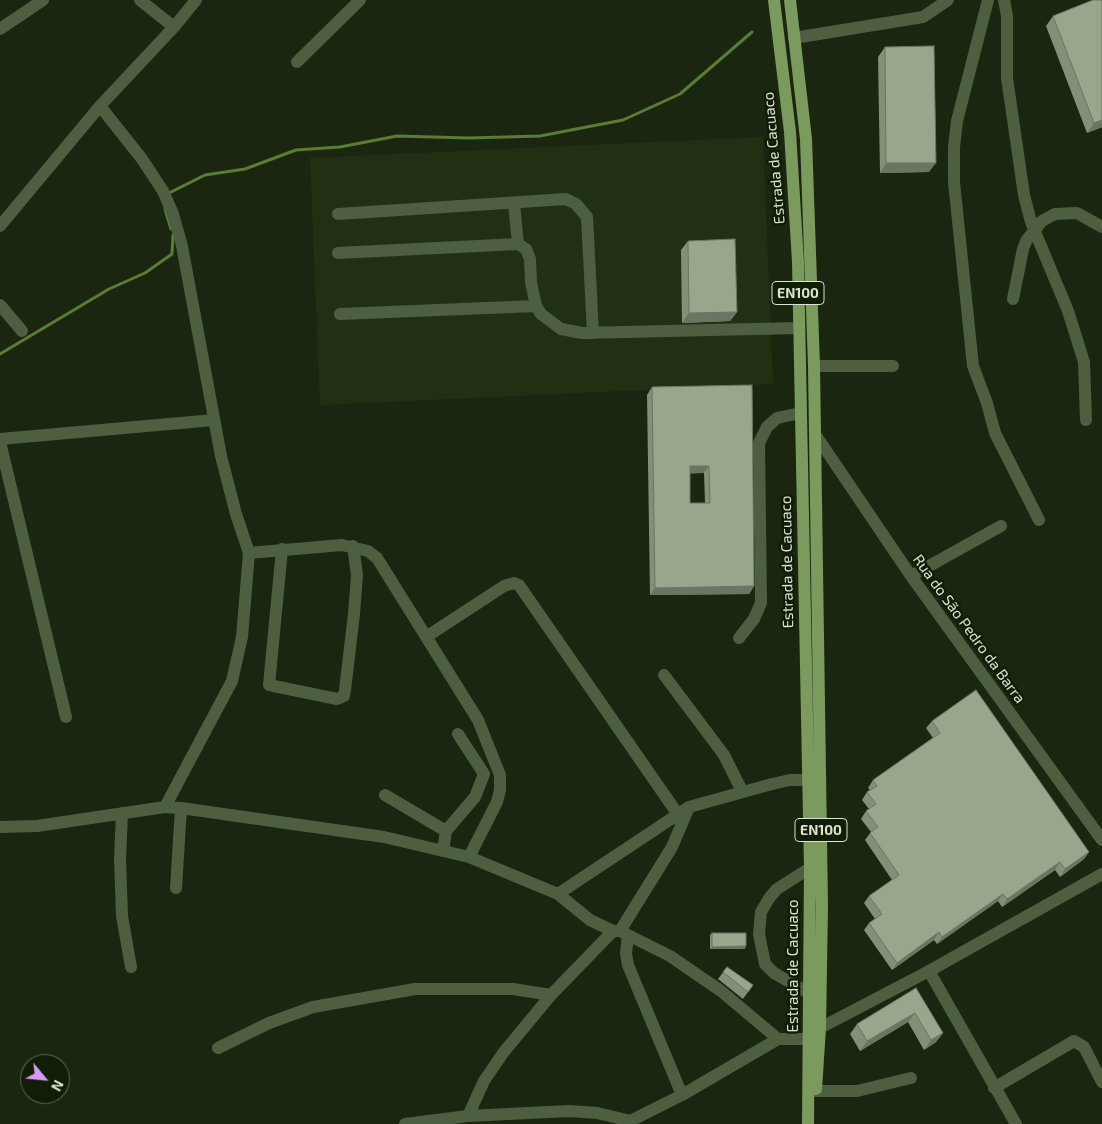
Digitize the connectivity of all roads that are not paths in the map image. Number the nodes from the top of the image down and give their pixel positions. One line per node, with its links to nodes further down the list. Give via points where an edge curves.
1 (43, 0): 11 (street)
2 (140, 0): 10 (street)
3 (196, 0): 10 (street)
4 (360, 0): 13 (street)
5 (774, 0): 26 (main road, Estrada de Cacuaco / EN100, via 795,198)
6 (790, 0): 12 (main road, Estrada de Cacuaco / EN100)
7 (948, 0): 12 (street, via 923,17)
8 (988, 0): 36 (street, via 957,121 954,182 973,366 995,433)
9 (1004, 0): 19 (street, via 1012,117 1024,195)
10 (174, 26): 14 (street)
11 (0, 29)
12 (794, 38): 29 (main road, Estrada de Cacuaco / EN100, via 806,148)
13 (297, 62)
14 (100, 106): 17 (street); 32 (street, via 142,159 163,191 173,214 182,246)
15 (514, 203): 16 (street); 20 (street); 28 (street, via 566,200 582,209 587,218)
16 (338, 214)
17 (0, 226)
18 (1102, 227): 19 (street, via 1071,212 1055,214 1042,221)
19 (1034, 231): 22 (street, via 1023,249); 33 (street, via 1068,311 1084,362)
20 (518, 244): 21 (street); 24 (street, via 526,249 530,259)
21 (338, 253)
22 (1013, 299)
23 (0, 305): 27 (street)
24 (536, 306): 25 (street); 28 (street, via 541,314 561,329)
25 (340, 314)
26 (798, 328): 28 (street); 31 (main road, Estrada de Cacuaco / EN100)
27 (22, 331)
28 (594, 333)
29 (814, 366): 30 (street); 34 (main road, Estrada de Cacuaco / EN100)
30 (892, 366)
31 (800, 413): 43 (street, via 777,418 767,427 759,443 760,603 754,619); 47 (main road, Estrada de Cacuaco / EN100)
32 (214, 420): 35 (street); 40 (street, via 236,514)
33 (1086, 420)
34 (815, 434): 41 (street, Rua do São Pedro da Barra); 68 (main road, Estrada de Cacuaco / EN100, via 822,906)
35 (0, 440): 45 (street)
36 (1039, 520)
37 (1001, 526): 41 (street)
38 (353, 546): 39 (street); 39 (street, via 357,575 354,614 345,690 341,699 269,685); 42 (street, via 377,558)
39 (282, 549): 40 (street)
40 (249, 553): 50 (street, via 242,637 232,681)
41 (911, 576): 56 (street, Rua do São Pedro da Barra)
42 (426, 637): 52 (street, via 504,586 519,585); 58 (street, via 478,720 500,775 497,802)
43 (739, 638)
44 (664, 675): 48 (street, via 724,755)
45 (66, 717)
46 (458, 734): 55 (street, via 484,774 475,797)
47 (808, 780): 48 (street, via 790,780); 59 (main road, Estrada de Cacuaco / EN100)
48 (742, 791): 52 (street)
49 (385, 795): 55 (street)
50 (165, 807): 51 (street); 53 (street)
51 (181, 808): 57 (street, via 361,833); 61 (street)
52 (683, 810): 62 (street); 63 (street, via 672,847)
53 (122, 813): 54 (street, via 37,826); 64 (street, via 122,916)
54 (0, 827)
55 (446, 831): 57 (street)
56 (1102, 840)
57 (443, 851): 58 (street)
58 (469, 857): 62 (street)
59 (810, 868): 66 (main road, Estrada de Cacuaco / EN100); 66 (street, via 777,889 761,912 759,928 765,964 774,973)
60 (1102, 874): 65 (street)
61 (176, 888)
62 (558, 894): 63 (street, via 583,916)
63 (621, 932): 67 (street); 69 (street, via 670,956 703,977); 76 (street, via 628,965)
64 (131, 966)
65 (929, 971): 68 (street); 74 (street)
66 (809, 993): 70 (main road, Estrada de Cacuaco / EN100)
67 (551, 995): 71 (street, via 513,989 414,990 313,1007 269,1023); 77 (street, via 498,1059)
68 (820, 1028): 75 (main road, Estrada de Cacuaco / EN100)
69 (778, 1039): 70 (street); 76 (street)
70 (808, 1039): 80 (main road, Estrada de Cacuaco / EN100)
71 (218, 1048)
72 (911, 1078): 75 (street, via 857,1091)
73 (1102, 1082): 74 (street, via 1084,1047 1074,1041)
74 (994, 1088): 82 (street)
75 (816, 1091): 81 (main road, Estrada de Cacuaco / EN100)
76 (682, 1095): 78 (street)
77 (468, 1116): 78 (street, via 582,1112); 79 (street)
78 (628, 1122)
79 (405, 1124)
80 (808, 1124)
81 (817, 1124)
82 (1016, 1124)

